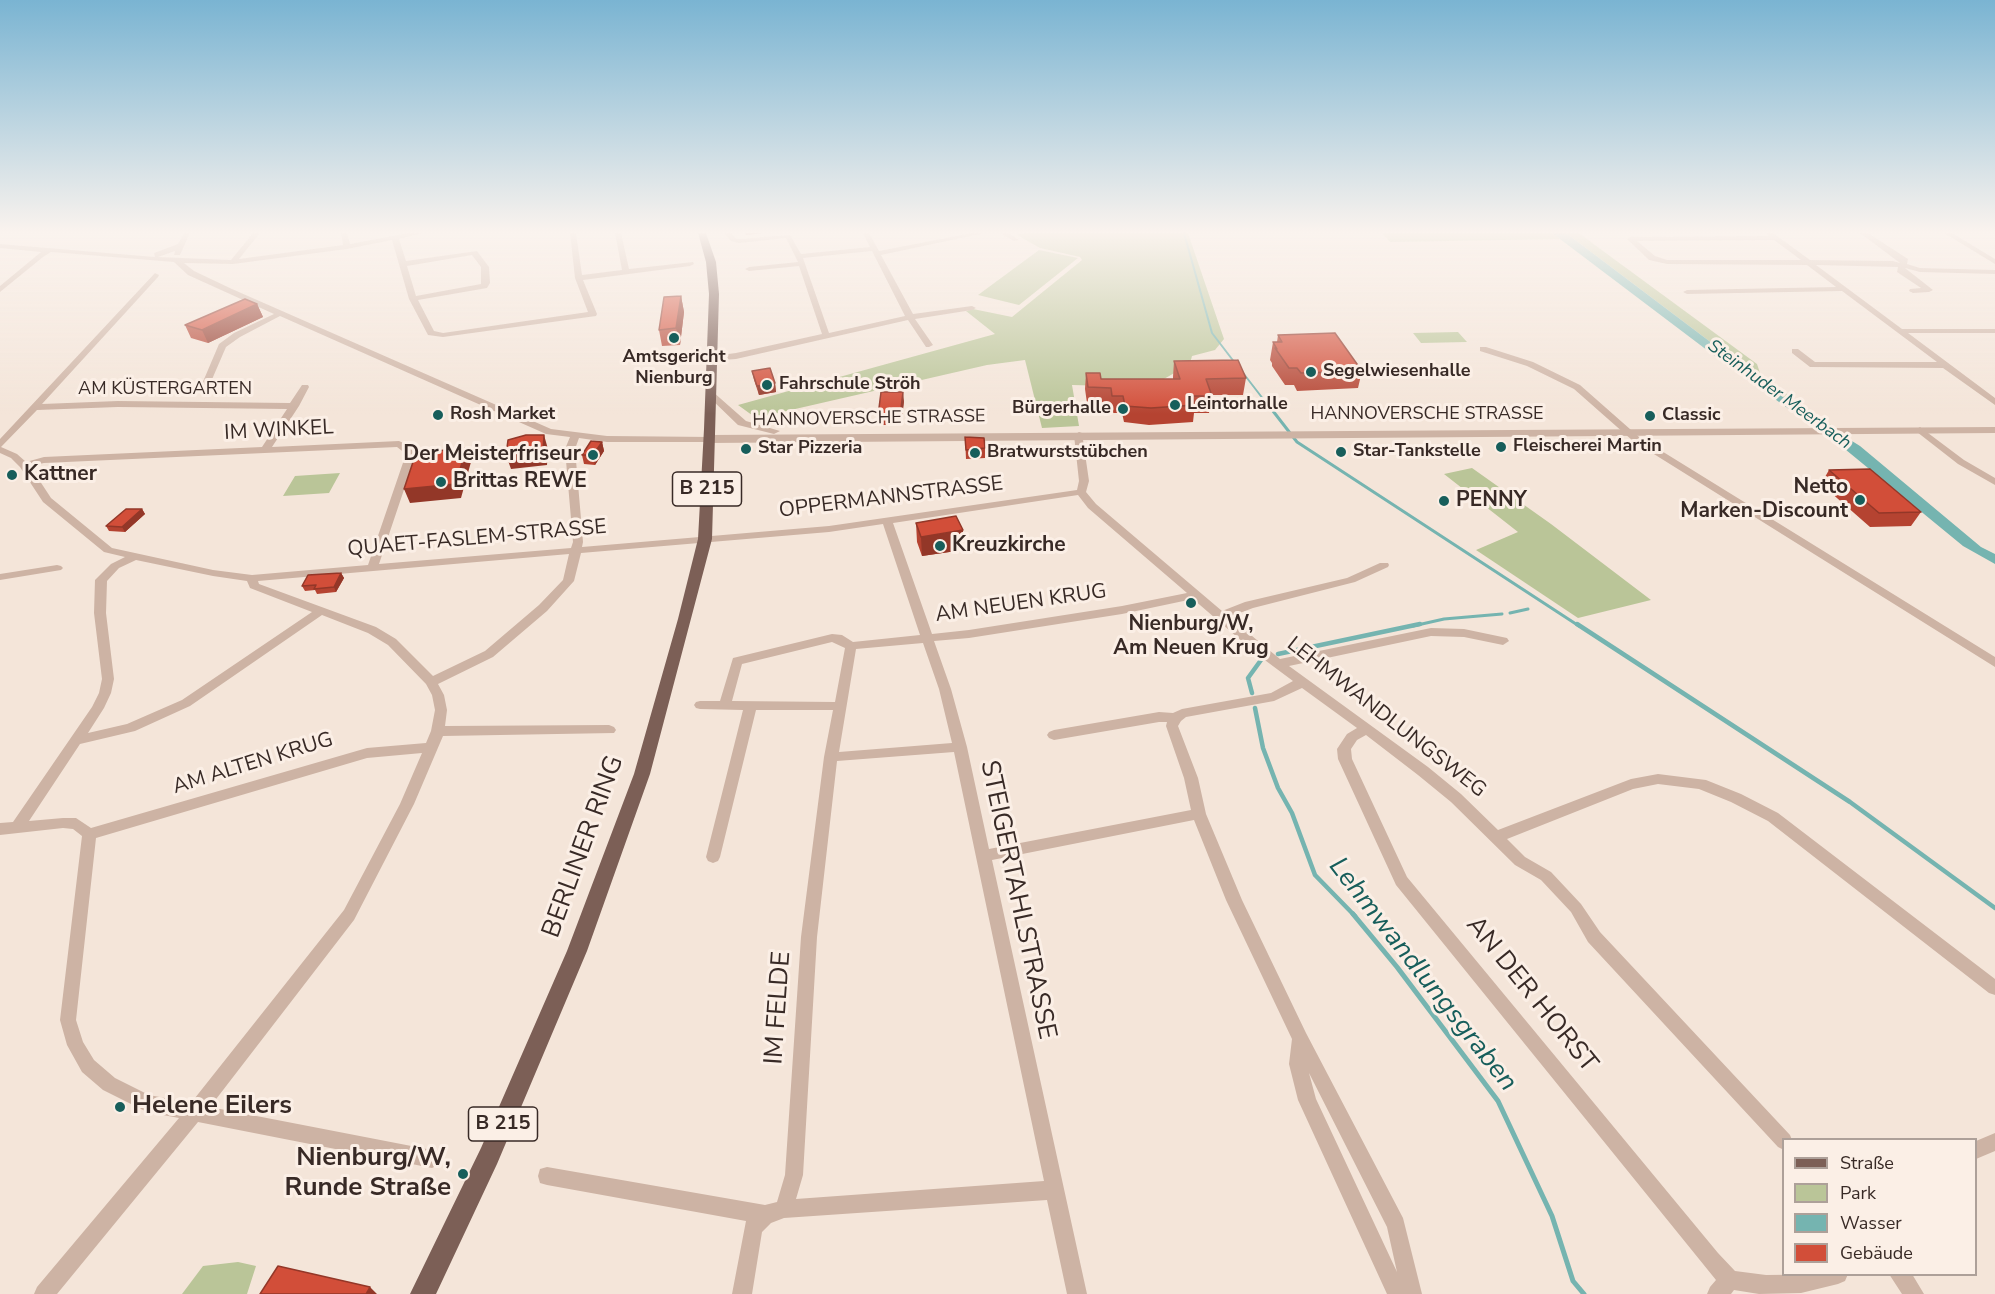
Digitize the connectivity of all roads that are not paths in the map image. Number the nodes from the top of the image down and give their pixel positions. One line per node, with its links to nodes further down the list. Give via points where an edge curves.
1 (139, 293): 27 (street)
2 (235, 293): 12 (street, HANNOVERSCHE STRASSE)
3 (411, 293): 10 (street)
4 (444, 293): 10 (street)
5 (585, 293): 10 (street, via 593,314 440,335 431,333)
6 (714, 293): 20 (main road, BERLINER RING / B 215)
7 (812, 293): 16 (street)
8 (898, 293): 13 (street)
9 (1852, 293): 14 (street)
10 (413, 299)
11 (972, 308): 13 (street)
12 (279, 314): 22 (street, via 222,346); 32 (street, HANNOVERSCHE STRASSE, via 520,421)
13 (910, 317): 16 (street); 17 (street)
14 (1901, 331): 15 (street); 21 (street)
15 (1995, 331)
16 (826, 335): 20 (street)
17 (929, 345)
18 (1483, 349): 30 (street, via 1567,381)
19 (1795, 351): 21 (street, via 1813,365)
20 (713, 359): 24 (main road, BERLINER RING / B 215)
21 (1946, 365): 25 (street)
22 (206, 384)
23 (305, 387): 26 (street)
24 (711, 394): 33 (street, via 742,423); 34 (main road, BERLINER RING / B 215)
25 (1995, 402)
26 (294, 406): 27 (street, AM KÜSTERGARTEN); 36 (street)
27 (36, 407): 35 (street)
28 (1920, 430): 29 (street, HANNOVERSCHE STRASSE); 30 (street, HANNOVERSCHE STRASSE); 39 (street)
29 (1995, 430)
30 (1626, 431): 31 (street, HANNOVERSCHE STRASSE); 56 (street)
31 (1079, 435): 33 (street, HANNOVERSCHE STRASSE); 40 (street, via 1084,481)
32 (575, 437): 34 (street, HANNOVERSCHE STRASSE); 43 (street, via 570,448)
33 (806, 437): 34 (street, HANNOVERSCHE STRASSE)
34 (709, 439): 42 (main road, BERLINER RING / B 215)
35 (0, 445)
36 (266, 449): 38 (street, IM WINKEL, via 44,460); 47 (street, IM WINKEL, via 388,444 407,448 411,454)
37 (0, 450): 38 (street)
38 (24, 465): 44 (street, QUAET-FASLEM-STRASSE, via 47,501 108,550)
39 (1995, 482)
40 (1081, 492): 41 (street, OPPERMANNSTRASSE); 50 (street, LEHMWANDLUNGSWEG, via 1092,506)
41 (887, 522): 42 (street, OPPERMANNSTRASSE); 53 (street, STEIGERTAHLSTRASSE)
42 (705, 539): 43 (street, QUAET-FASLEM-STRASSE); 95 (main road, BERLINER RING / B 215, via 642,774 577,951 489,1156)
43 (577, 550): 47 (street, QUAET-FASLEM-STRASSE); 58 (street, via 568,581 543,608 489,654)
44 (135, 556): 49 (street, QUAET-FASLEM-STRASSE); 69 (street, via 115,566 101,580 100,613 108,679 98,708)
45 (1384, 565): 52 (street, via 1351,580 1249,605)
46 (57, 568): 48 (street)
47 (372, 568): 49 (street, QUAET-FASLEM-STRASSE)
48 (0, 577)
49 (252, 578): 51 (street, QUAET-FASLEM-STRASSE, via 254,586)
50 (1195, 595): 52 (street, LEHMWANDLUNGSWEG); 53 (street, AM NEUEN KRUG, via 1046,623)
51 (322, 610): 58 (street, via 382,635); 69 (street, via 186,703 130,728)
52 (1221, 616): 57 (street, LEHMWANDLUNGSWEG)
53 (928, 638): 55 (street, AM NEUEN KRUG); 71 (street, STEIGERTAHLSTRASSE)
54 (1503, 641): 57 (street, via 1464,633 1431,632)
55 (851, 646): 60 (street, AM NEUEN KRUG, via 832,638 737,661); 63 (street)
56 (1995, 663)
57 (1277, 664): 59 (street, LEHMWANDLUNGSWEG)
58 (431, 682): 67 (street, via 441,710)
59 (1302, 682): 64 (street, via 1274,697 1182,713); 65 (street, LEHMWANDLUNGSWEG)
60 (725, 704): 61 (street); 62 (street)
61 (700, 705)
62 (751, 705): 63 (street); 79 (street)
63 (839, 706): 72 (street, IM FELDE)
64 (1175, 718): 68 (street, via 1159,717); 73 (street, via 1172,726)
65 (1366, 729): 77 (street, LEHMWANDLUNGSWEG, via 1423,771); 93 (street, AN DER HORST, via 1352,737 1344,748 1345,759 1401,880 1711,1260)
66 (609, 730): 67 (street)
67 (438, 731): 70 (street)
68 (1054, 735)
69 (74, 741): 74 (street)
70 (431, 747): 76 (street, AM ALTEN KRUG, via 367,753); 82 (street, via 407,804 349,915)
71 (960, 747): 72 (street); 78 (street, STEIGERTAHLSTRASSE)
72 (831, 758): 89 (street, IM FELDE, via 809,937 794,1175)
73 (1199, 814): 78 (street); 81 (street, via 1234,900)
74 (18, 826): 75 (street); 76 (street, via 76,824)
75 (0, 829)
76 (89, 834): 82 (street, via 68,1020 75,1045 88,1066 109,1084 147,1103)
77 (1496, 837): 80 (street, via 1631,784 1658,779 1701,784 1773,817); 83 (street, LEHMWANDLUNGSWEG, via 1520,861 1545,876 1576,908 1594,937)
78 (984, 856): 88 (street, STEIGERTAHLSTRASSE)
79 (713, 857)
80 (1995, 988)
81 (1300, 1038): 98 (street, via 1298,1064 1307,1101); 99 (street, via 1396,1225)
82 (196, 1111): 86 (street); 94 (street)
83 (1782, 1139)
84 (1995, 1142): 85 (street)
85 (1977, 1150)
86 (432, 1159)
87 (547, 1176): 90 (street)
88 (1054, 1190): 89 (street); 97 (street, STEIGERTAHLSTRASSE)
89 (784, 1209): 90 (street)
90 (765, 1215): 96 (street, via 753,1227)
91 (1833, 1276): 93 (street, AN DER HORST, via 1801,1283)
92 (1900, 1276): 100 (street)
93 (1723, 1287)
94 (44, 1294)
95 (423, 1294)
96 (742, 1294)
97 (1077, 1294)
98 (1397, 1294)
99 (1412, 1294)
100 (1914, 1294)

